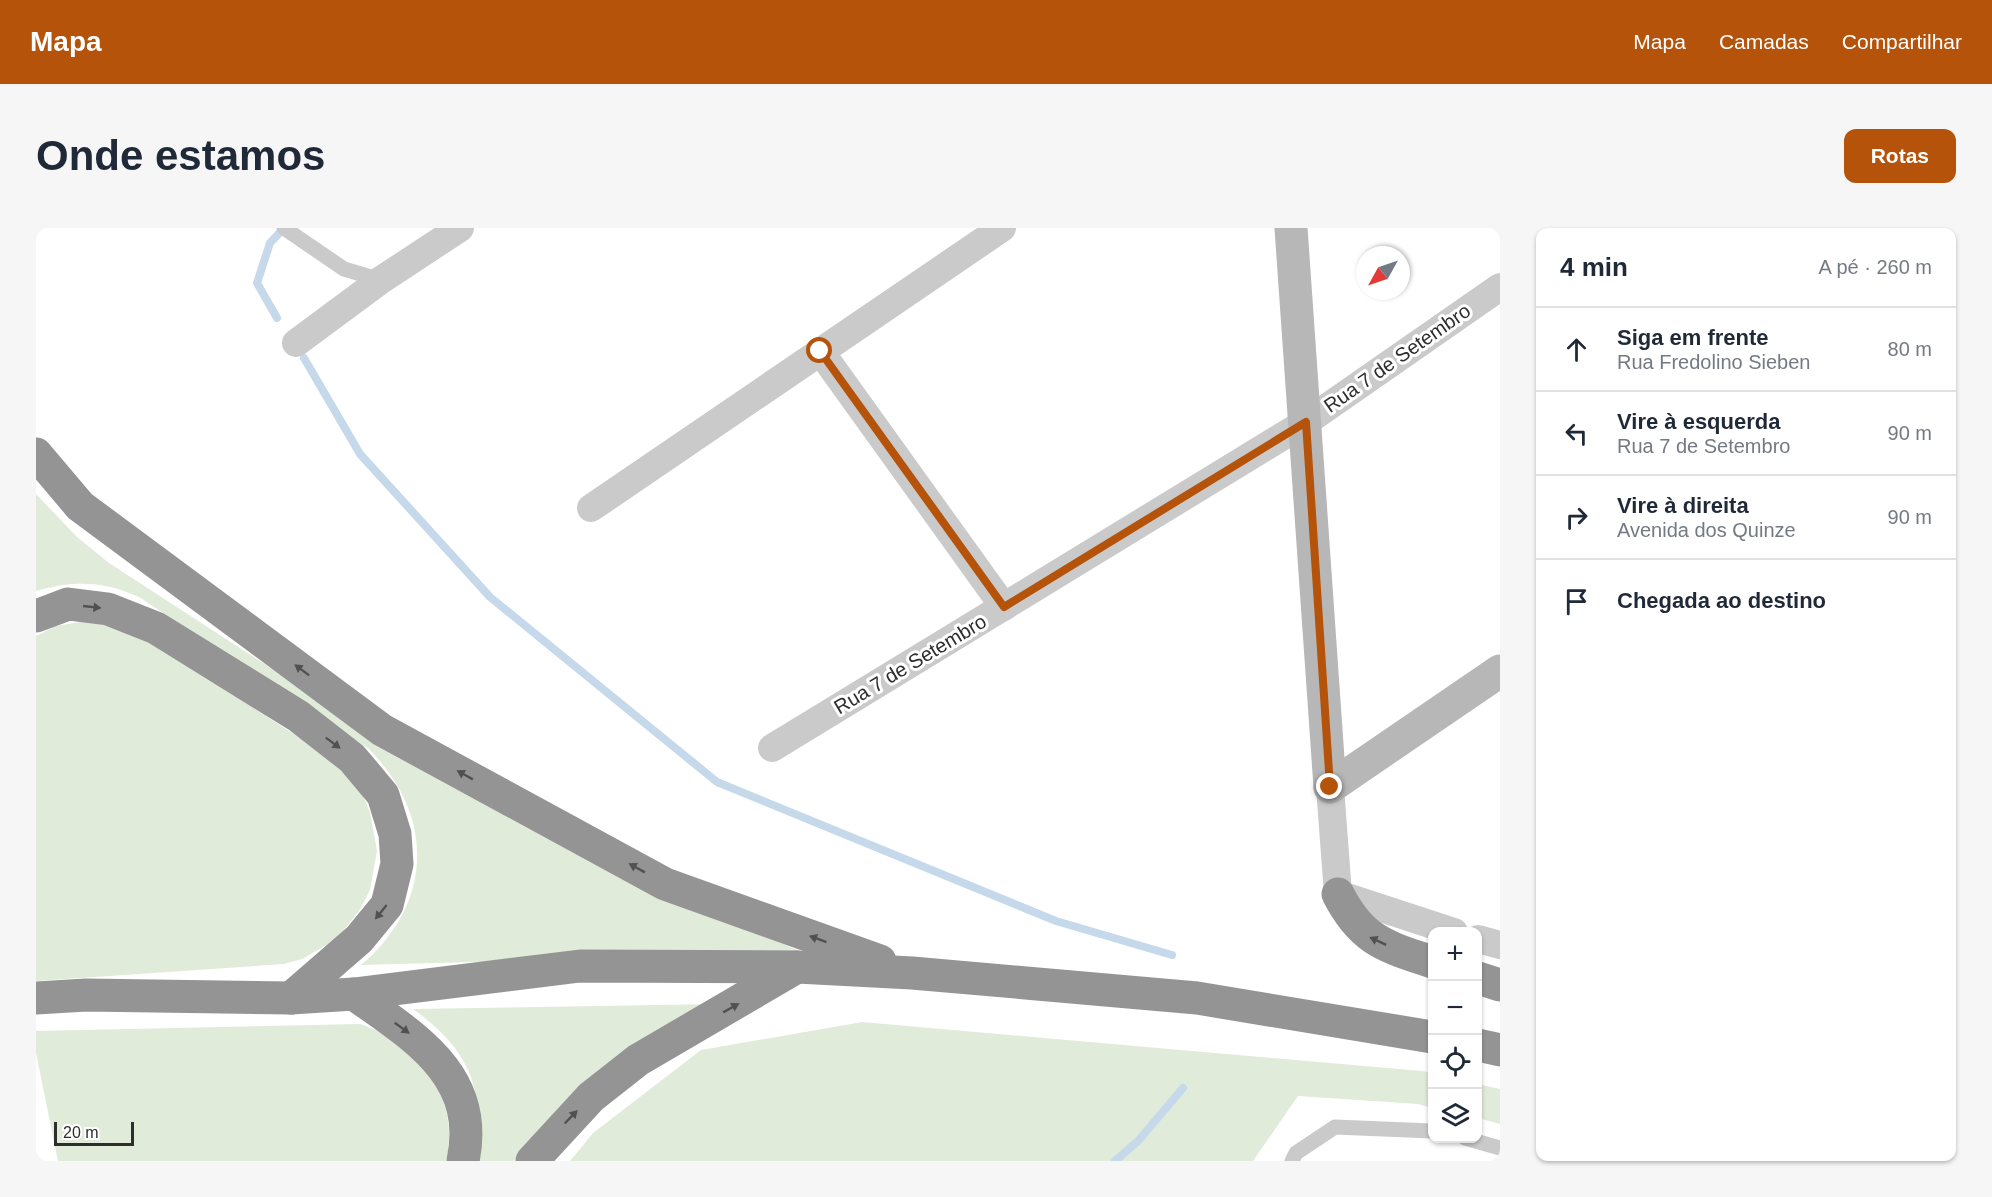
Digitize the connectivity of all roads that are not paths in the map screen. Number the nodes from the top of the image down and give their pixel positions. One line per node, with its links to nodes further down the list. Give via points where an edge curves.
1 (284, 228): 5 (lane, via 344,269)
2 (460, 228): 5 (street)
3 (1002, 228): 8 (street)
4 (1291, 228): 9 (street)
5 (381, 280): 7 (street)
6 (1500, 287): 9 (street, Rua 7 de Setembro)
7 (296, 343)
8 (820, 351): 11 (street); 12 (street)
9 (1306, 422): 12 (street, Rua 7 de Setembro); 16 (street)
10 (36, 454): 23 (highway, one-way to 10, via 665,884 382,730 80,506)
11 (591, 508)
12 (1004, 607): 15 (street, Rua 7 de Setembro)
13 (36, 616): 28 (highway, one-way to 28, via 68,604 108,609 156,627 298,717 352,758 383,795 395,834 397,864 387,905 359,939)
14 (1500, 671): 16 (street)
15 (772, 748)
16 (1330, 787): 17 (street)
17 (1338, 894): 18 (street); 21 (highway, one-way to 17, via 1369,937 1350,917)
18 (1439, 927)
19 (1482, 940): 20 (street)
20 (1500, 945)
21 (1428, 960)
22 (797, 967): 23 (highway); 26 (highway, via 580,966); 36 (highway, one-way to 22, via 591,1097 638,1060)
23 (912, 973): 29 (highway, via 1197,998)
24 (1482, 979): 25 (highway)
25 (1500, 985)
26 (354, 994): 28 (highway); 35 (highway, one-way to 35, via 416,1038 447,1070 461,1100 468,1141)
27 (36, 998): 28 (highway)
28 (291, 998)
29 (1428, 1036)
30 (1482, 1047): 31 (highway)
31 (1500, 1050)
32 (1428, 1131): 37 (lane, via 1335,1126 1296,1153)
33 (1482, 1143): 34 (lane)
34 (1500, 1148)
35 (464, 1161)
36 (532, 1161)
37 (1292, 1161)

